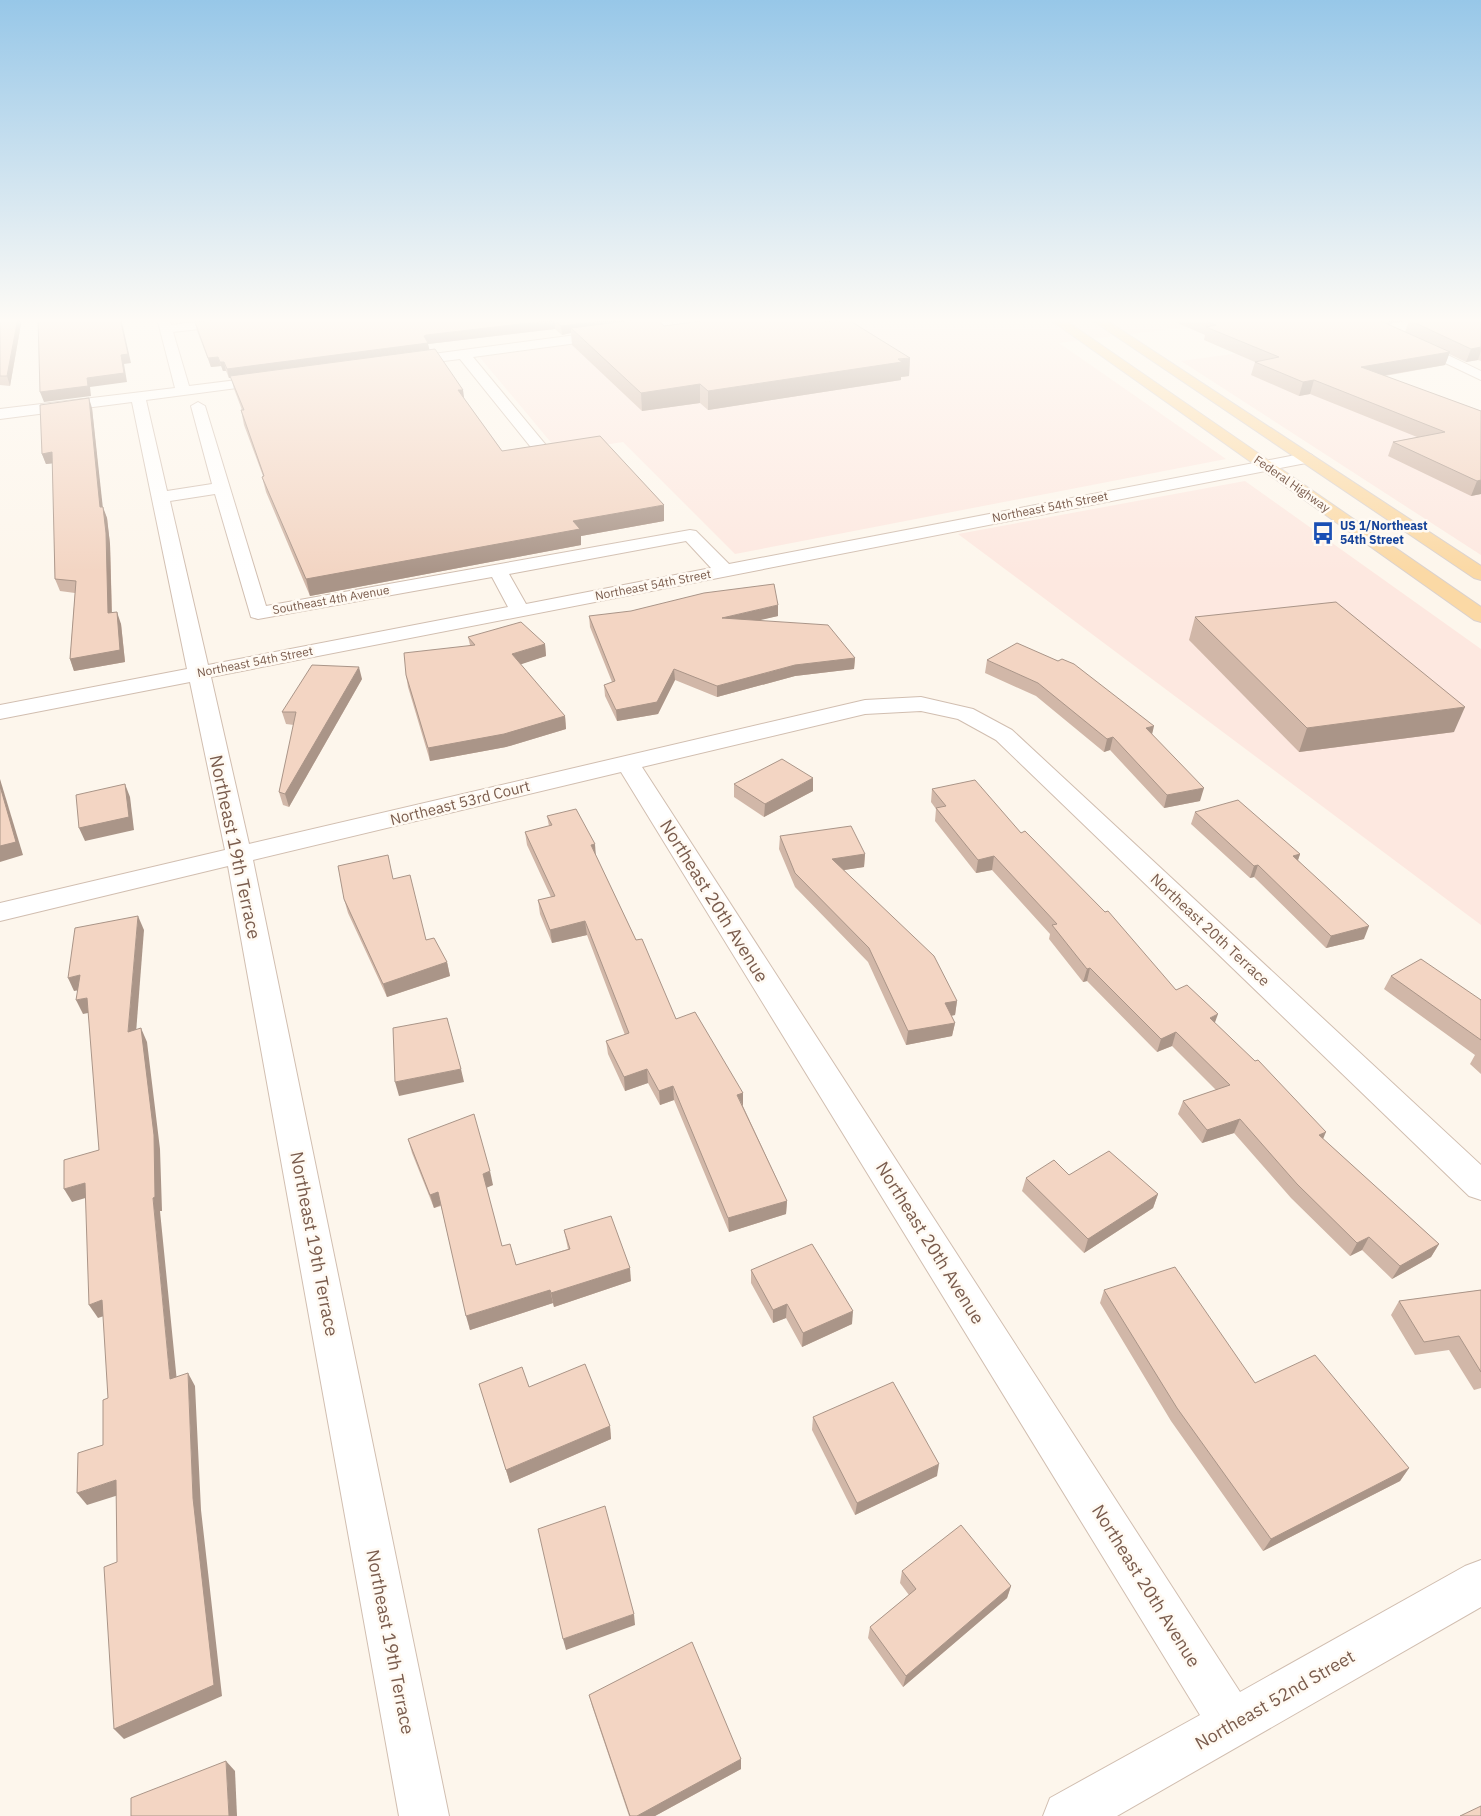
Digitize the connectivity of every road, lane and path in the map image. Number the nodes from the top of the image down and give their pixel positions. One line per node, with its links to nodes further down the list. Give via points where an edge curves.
1 (86, 403): 7 (street)
2 (139, 403): 12 (street)
3 (503, 403): 8 (street)
4 (1175, 403): 10 (main road, Federal Highway)
5 (1223, 403): 9 (main road, Federal Highway)
6 (198, 406): 11 (street, Southeast 4th Avenue)
7 (0, 414)
8 (544, 453)
9 (1306, 458): 10 (street, Northeast 54th Street); 15 (main road, Federal Highway)
10 (1265, 466): 14 (street, Northeast 54th Street); 17 (main road, Federal Highway)
11 (221, 488): 12 (street); 13 (street, Southeast 4th Avenue, via 258,613)
12 (160, 497): 18 (street)
13 (498, 570): 14 (street, via 690,535); 16 (street)
14 (725, 571): 16 (street, Northeast 54th Street)
15 (1481, 574)
16 (520, 611): 18 (street, Northeast 54th Street)
17 (1481, 616)
18 (198, 674): 20 (street, Northeast 54th Street); 22 (street, Northeast 19th Terrace)
19 (921, 704): 21 (street, Northeast 53rd Court, via 865,706); 24 (street, Northeast 20th Terrace, via 965,714 1004,735)
20 (0, 712)
21 (627, 763): 22 (street, Northeast 53rd Court); 26 (street, Northeast 20th Avenue)
22 (239, 856): 23 (street, Northeast 53rd Court); 27 (street, Northeast 19th Terrace)
23 (0, 912)
24 (1481, 1186)
25 (1481, 1582): 26 (street, Northeast 52nd Street)
26 (1233, 1724): 28 (street, Northeast 52nd Street)
27 (424, 1816)
28 (1068, 1816)

